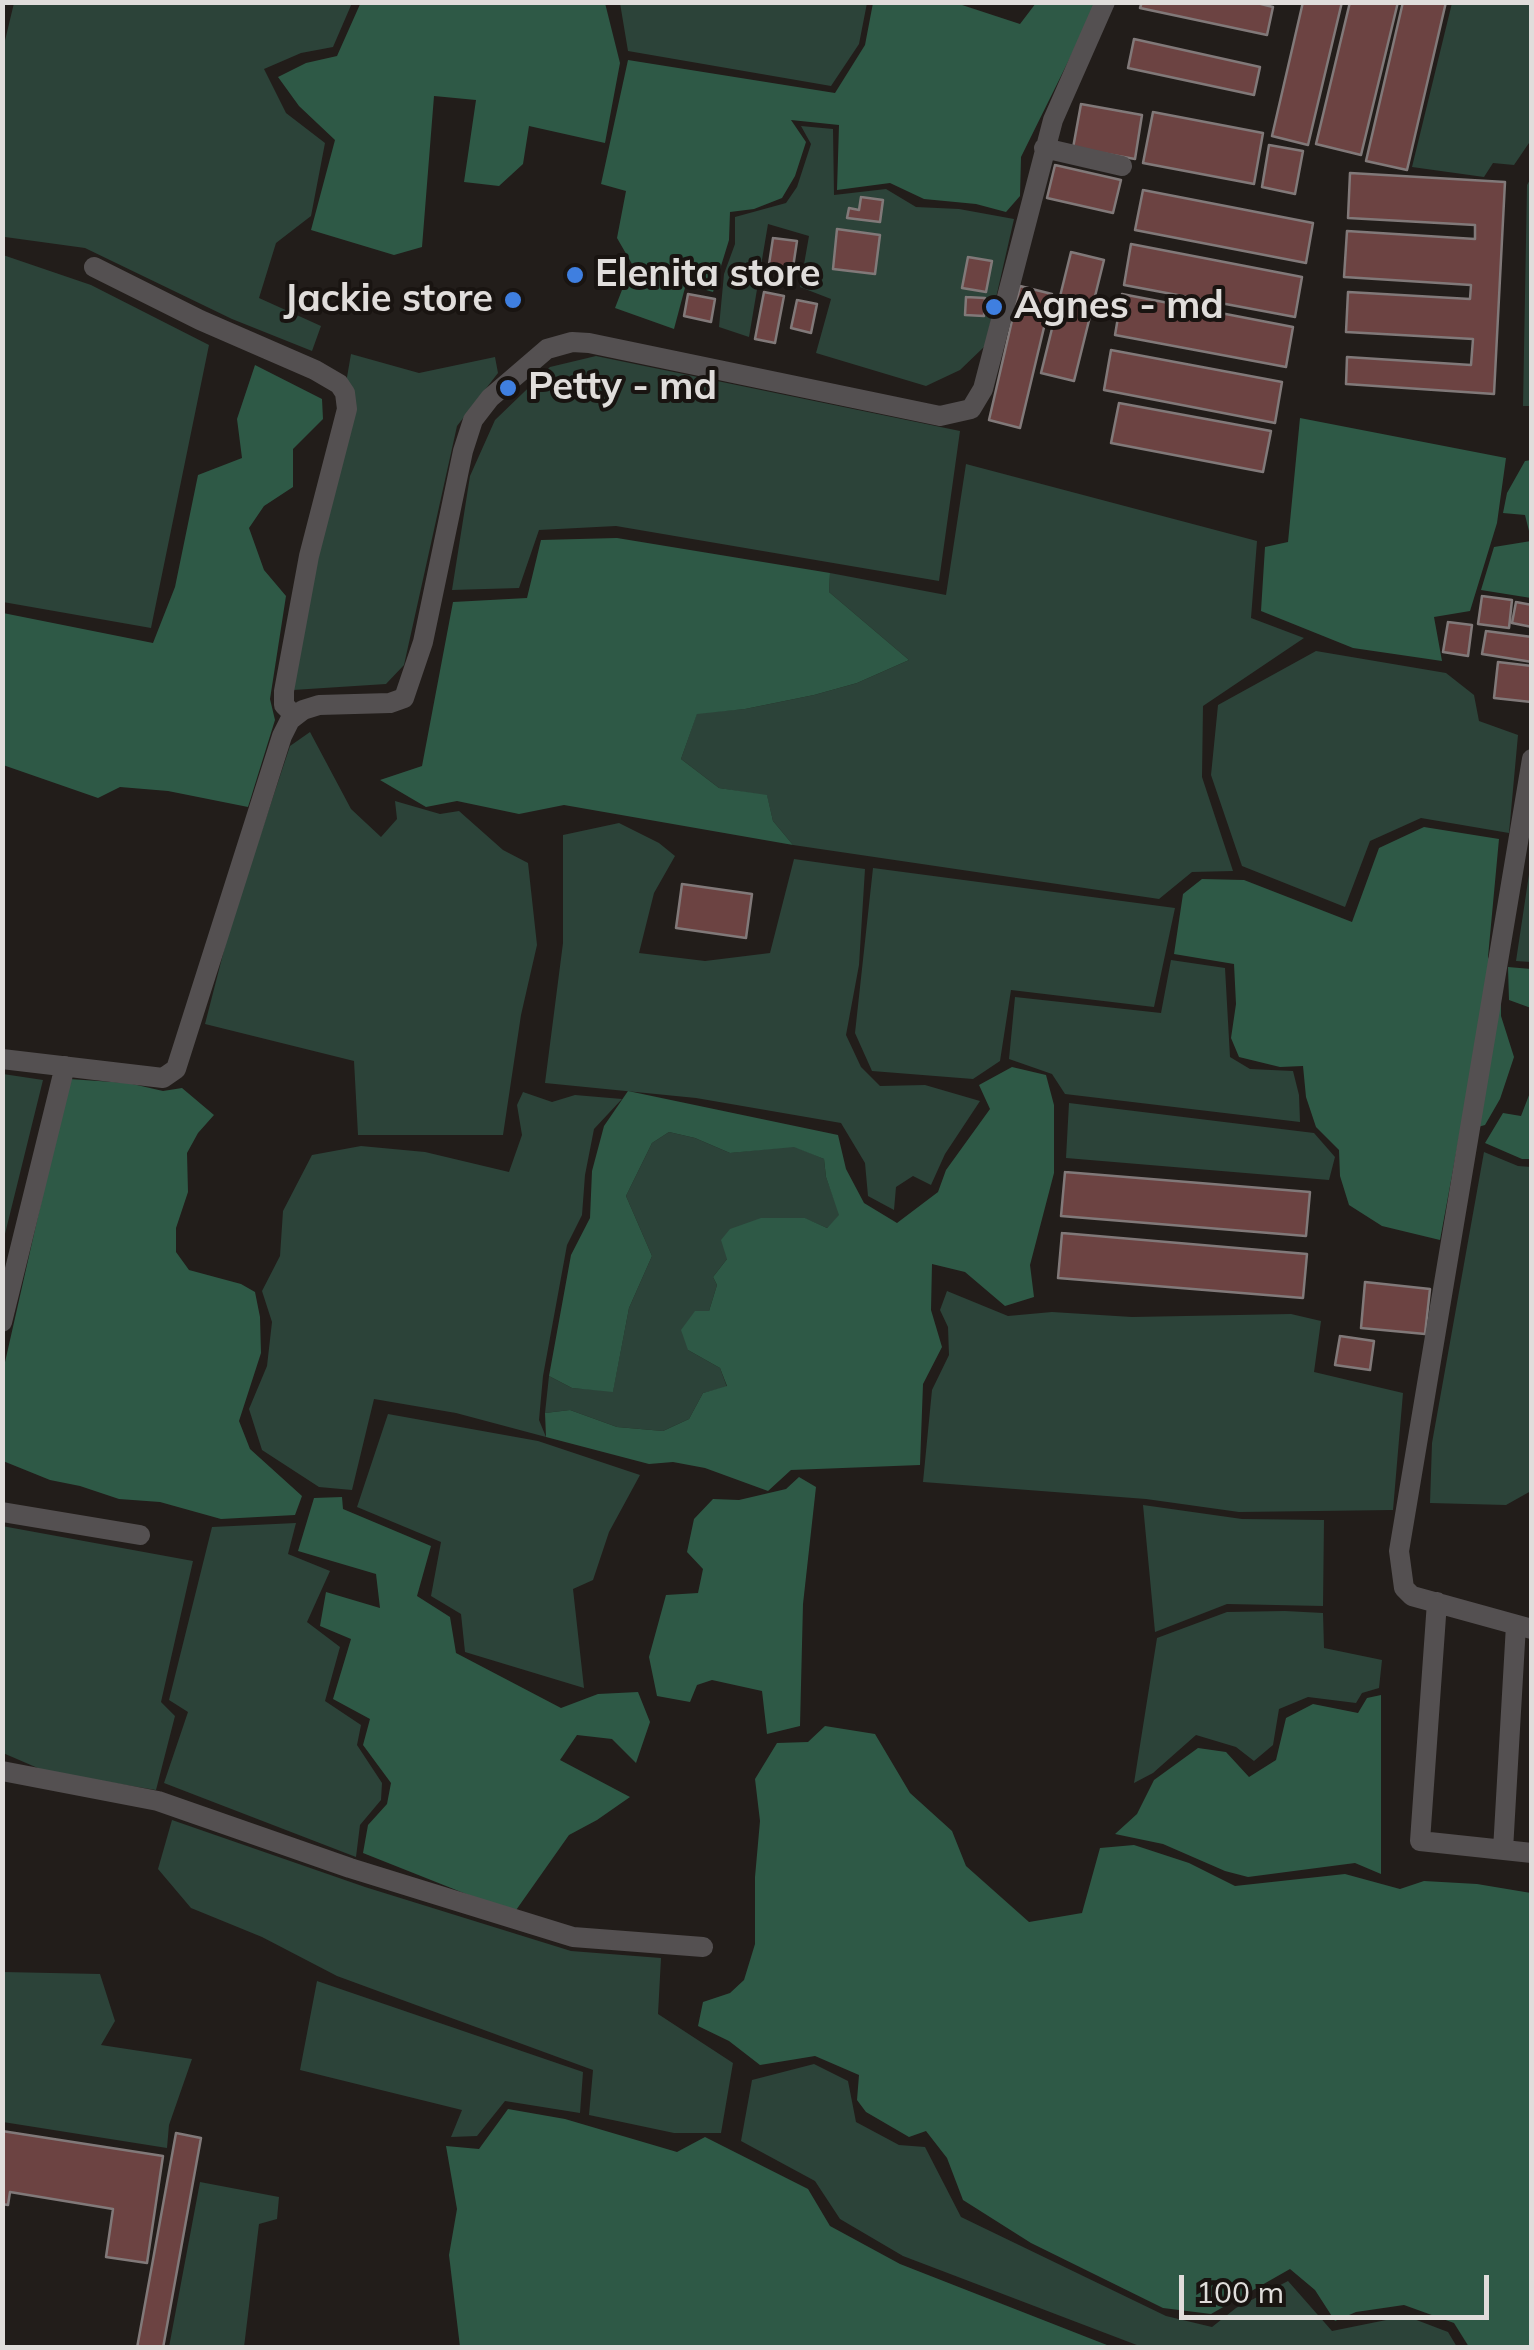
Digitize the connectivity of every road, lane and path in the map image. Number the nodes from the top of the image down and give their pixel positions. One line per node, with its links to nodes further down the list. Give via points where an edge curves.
1 (1106, 2): 2 (street)
2 (1044, 148): 3 (street); 5 (street, via 983,390 970,409 940,416 589,342 547,349 473,420 404,698 318,705)
3 (1122, 166)
4 (94, 267): 5 (street, via 316,370 345,393 347,409 309,556 284,691 284,705)
5 (296, 716): 8 (street, via 282,736 176,1069 163,1078)
6 (1532, 759): 12 (street, via 1399,1551 1404,1588)
7 (2, 1060): 8 (street)
8 (65, 1066): 9 (street)
9 (2, 1322)
10 (2, 1512): 11 (street)
11 (140, 1534)
12 (1437, 1602): 13 (street); 15 (street, via 1420,1841)
13 (1524, 1627): 15 (street)
14 (2, 1771): 17 (street, via 158,1801 574,1937)
15 (1503, 1850): 16 (street)
16 (1532, 1854)
17 (704, 1947)

